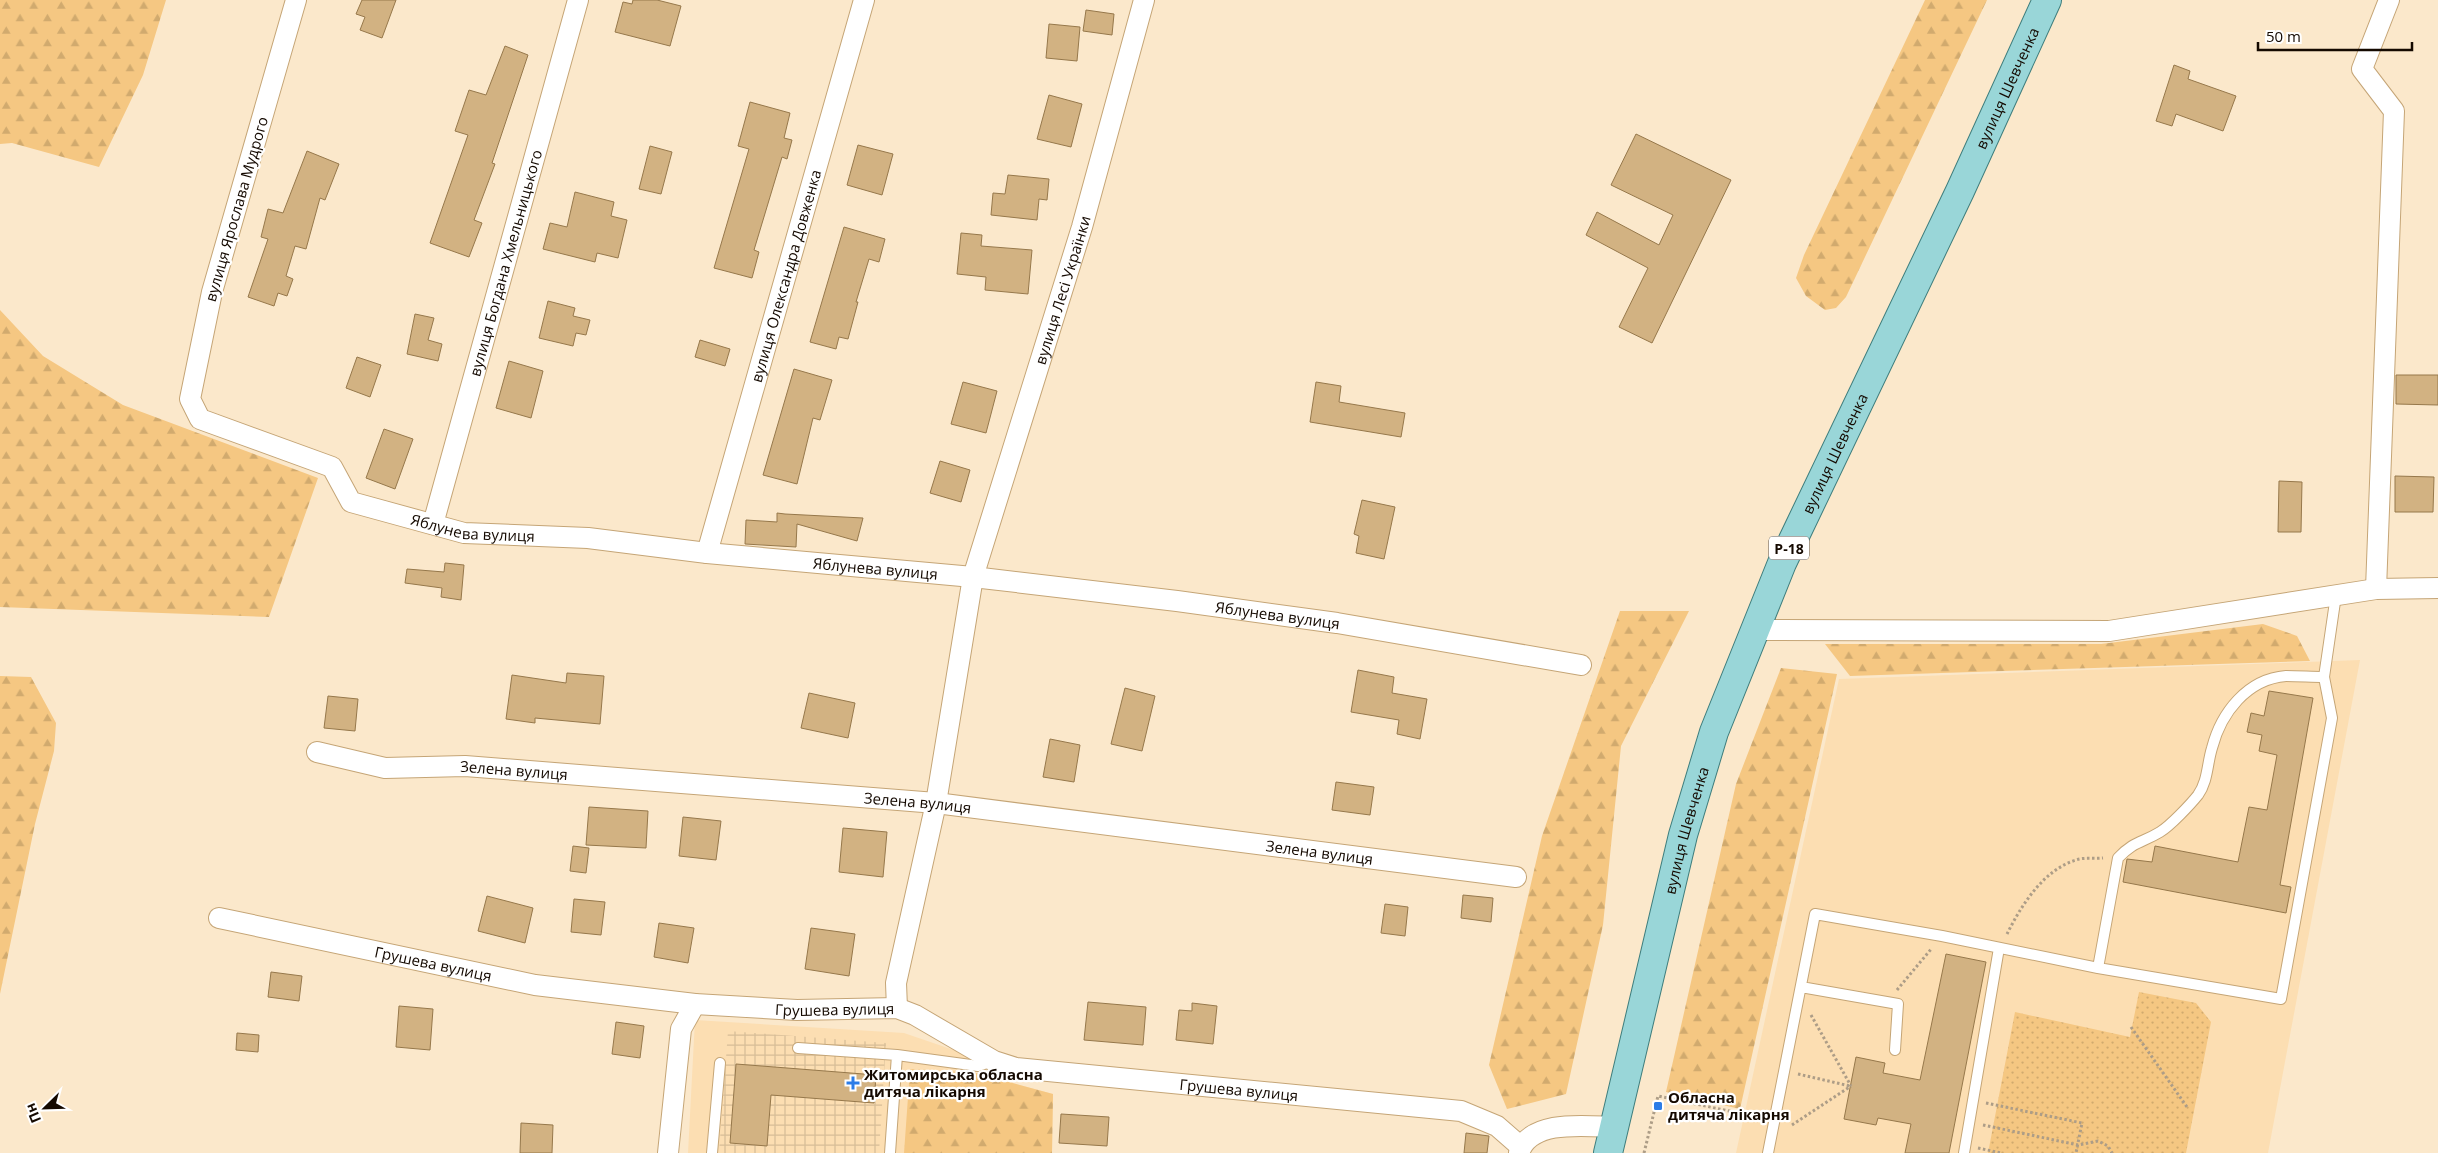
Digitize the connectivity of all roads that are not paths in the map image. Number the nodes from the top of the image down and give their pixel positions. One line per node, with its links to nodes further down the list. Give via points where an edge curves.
1 (296, 0): 7 (street, вулиця Ярослава Мудрого, via 212,292 190,399)
2 (578, 0): 8 (street, вулиця Богдана Хмельницького)
3 (864, 0): 9 (street, вулиця Олександра Довженка)
4 (1144, 0): 10 (street, вулиця Лесі Українки, via 1082,227)
5 (2047, 0): 14 (main road, вулиця Шевченка / Р-18, via 1960,191 1782,562)
6 (2389, 0): 12 (street, via 2362,69 2394,112)
7 (200, 419): 8 (street, Яблунева вулиця, via 332,467 351,502)
8 (433, 524): 9 (street, Яблунева вулиця, via 464,533 588,538)
9 (707, 553): 10 (street, Яблунева вулиця)
10 (974, 578): 15 (street, Яблунева вулиця, via 1177,600 1318,620); 18 (street, вулиця Лесі Українки)
11 (2438, 588): 12 (street)
12 (2376, 589): 13 (street)
13 (2336, 595): 14 (street, via 2109,631); 16 (lane)
14 (1754, 630): 31 (main road, вулиця Шевченка / Р-18, via 1714,732 1683,835)
15 (1581, 665)
16 (2324, 678): 22 (lane, via 2284,676 2259,684 2237,700 2221,721 2211,748 2207,776 2198,795 2160,832 2130,845 2118,858); 22 (lane, via 2332,718 2281,999)
17 (317, 752): 18 (street, Зелена вулиця, via 385,768 465,766)
18 (936, 803): 19 (street, Зелена вулиця); 25 (street, вулиця Лесі Українки, via 896,983)
19 (1516, 876)
20 (219, 918): 24 (street, Грушева вулиця, via 536,985)
21 (2000, 948): 22 (lane); 23 (lane, via 1816,914); 32 (lane)
22 (2098, 968)
23 (1800, 991): 27 (lane, via 1898,1004); 38 (lane)
24 (695, 1004): 25 (street, Грушева вулиця, via 797,1010); 34 (street, via 681,1029)
25 (897, 1008): 29 (street, Грушева вулиця)
26 (798, 1048): 28 (lane)
27 (1895, 1050)
28 (898, 1056): 29 (lane, via 978,1066); 36 (lane)
29 (994, 1061): 33 (street, Грушева вулиця, via 1016,1068 1461,1112 1497,1126)
30 (720, 1062): 35 (lane)
31 (1614, 1127): 33 (street, via 1571,1125 1551,1128 1532,1135); 37 (main road, Р-18)
32 (1965, 1149)
33 (1520, 1150)
34 (668, 1153)
35 (712, 1153)
36 (890, 1153)
37 (1608, 1153)
38 (1768, 1153)

